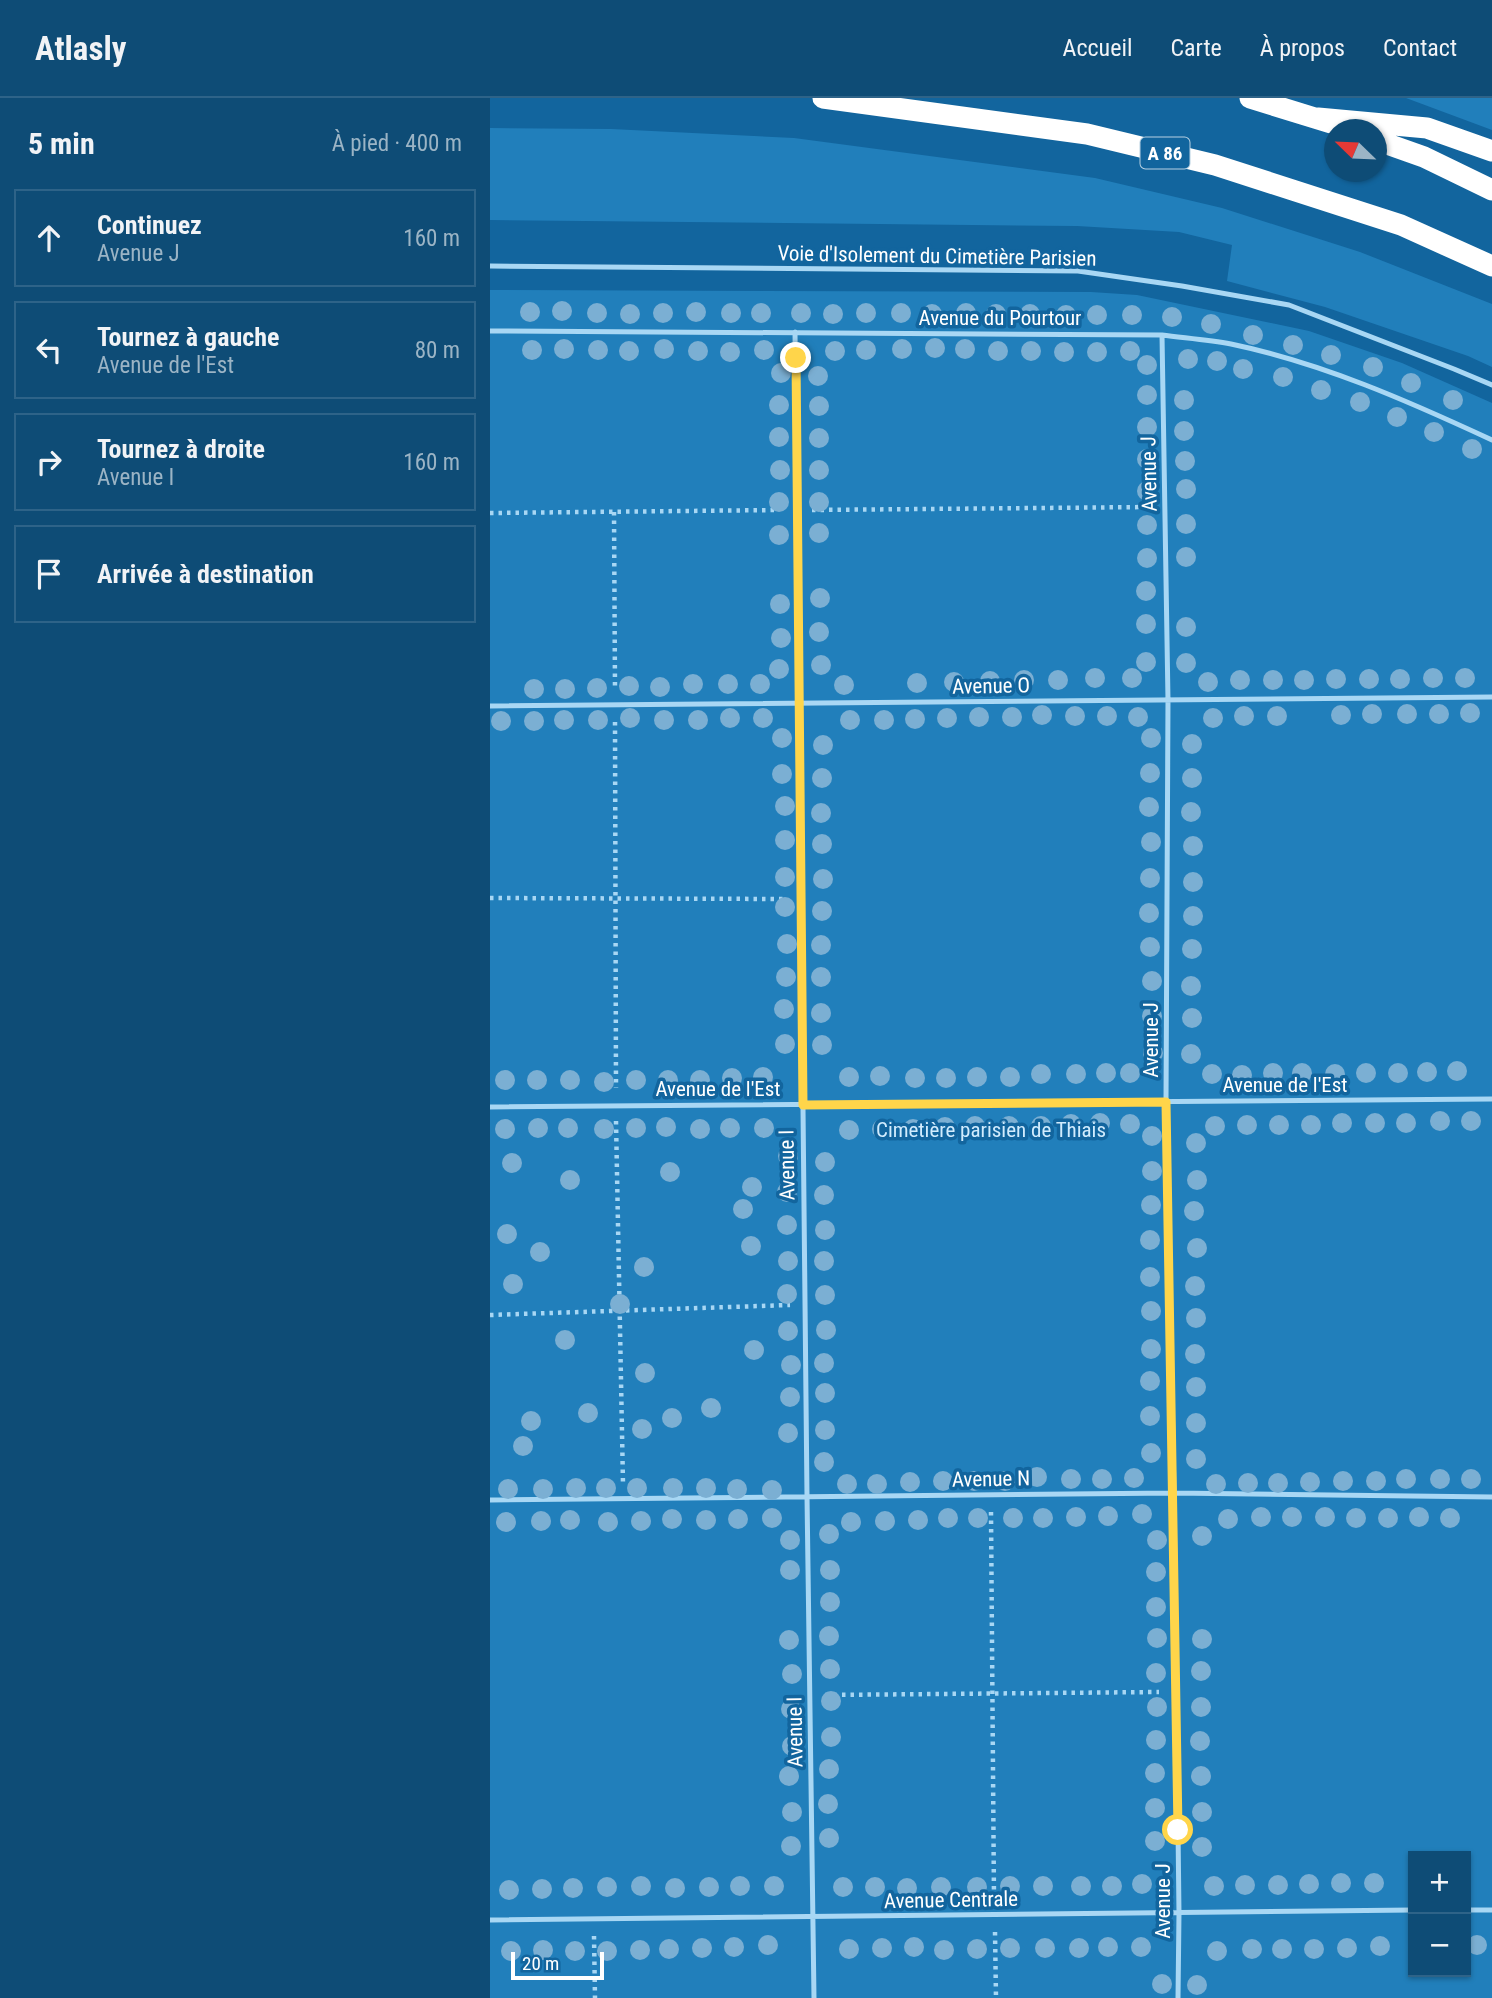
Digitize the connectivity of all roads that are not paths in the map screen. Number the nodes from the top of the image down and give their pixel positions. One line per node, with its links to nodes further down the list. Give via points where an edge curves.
1 (823, 98): 9 (highway, A 86, via 1087,134 1215,165 1401,225)
2 (1250, 98): 3 (highway)
3 (1318, 118): 4 (highway); 6 (highway, via 1427,128)
4 (1324, 120)
5 (1387, 144): 7 (highway)
6 (1492, 151)
7 (1492, 190)
8 (490, 266): 13 (lane, Voie d'Isolement du Cimetière Parisien, via 1078,271 1289,305)
9 (1492, 266)
10 (490, 331): 11 (lane, Avenue du Pourtour)
11 (796, 332): 12 (lane, Avenue du Pourtour); 17 (lane, Avenue I)
12 (1162, 335): 14 (lane, Avenue du Pourtour, via 1231,344 1318,368 1418,405); 16 (lane, Avenue J)
13 (1492, 386)
14 (1492, 440)
15 (1492, 697): 16 (lane, Avenue O)
16 (1168, 700): 17 (lane, Avenue O); 20 (lane, Avenue J)
17 (798, 703): 18 (lane, Avenue O); 21 (lane, Avenue I)
18 (490, 706)
19 (1492, 1100): 20 (lane, Avenue de l'Est)
20 (1166, 1102): 21 (lane, Avenue de l'Est); 23 (lane, Avenue J)
21 (803, 1105): 22 (lane, Avenue de l'Est); 24 (lane, Avenue I)
22 (490, 1107)
23 (1174, 1493): 24 (lane, Avenue N); 25 (lane, Avenue N); 30 (lane, Avenue J)
24 (807, 1496): 26 (lane, Avenue N); 31 (lane, Avenue I)
25 (1492, 1497)
26 (490, 1500)
27 (1408, 1910): 30 (lane, Avenue Centrale)
28 (1471, 1910): 29 (lane)
29 (1492, 1910)
30 (1180, 1913): 31 (lane, Avenue Centrale); 34 (lane, Avenue J)
31 (814, 1917): 32 (lane, Avenue Centrale); 33 (lane, Avenue I)
32 (490, 1920)
33 (814, 1998)
34 (1178, 1998)

